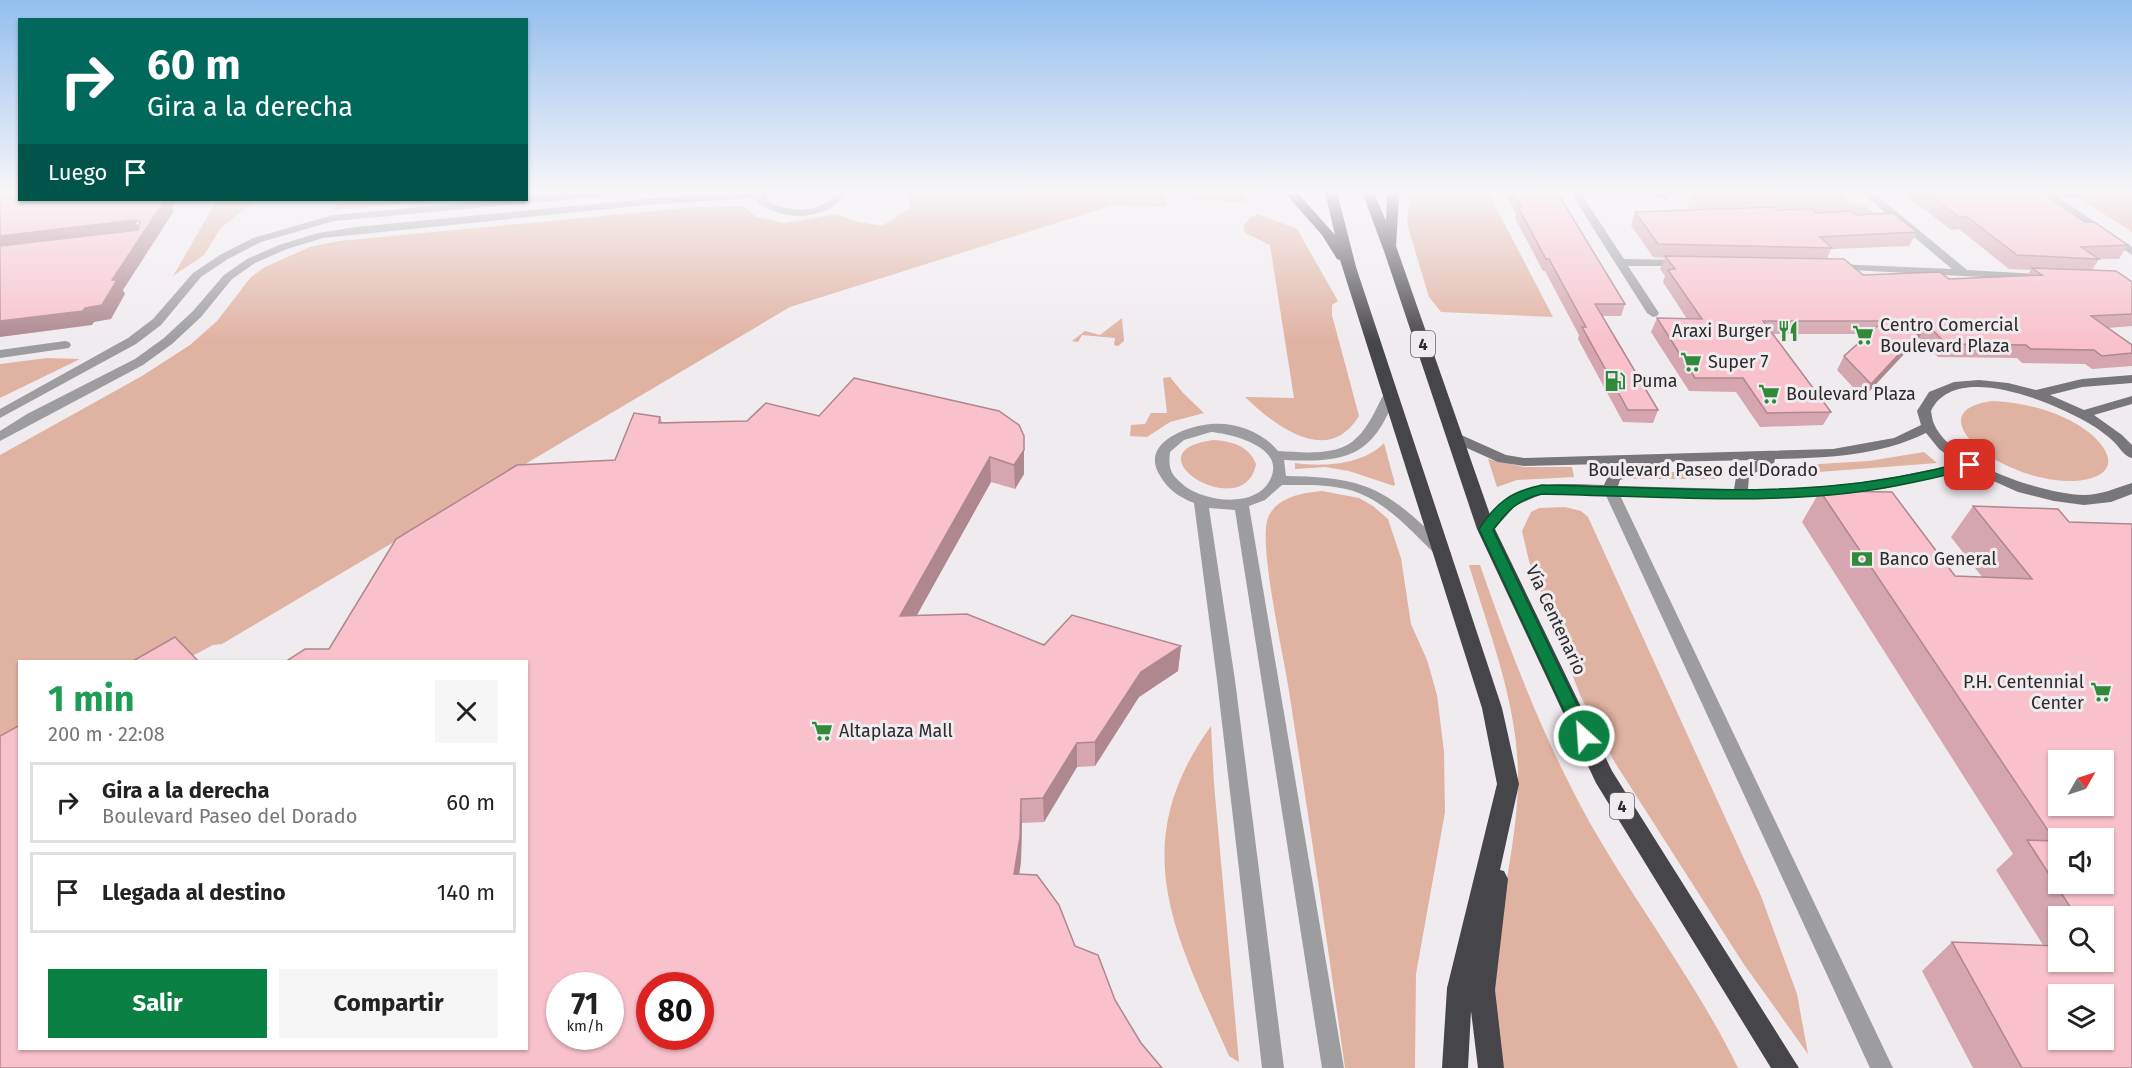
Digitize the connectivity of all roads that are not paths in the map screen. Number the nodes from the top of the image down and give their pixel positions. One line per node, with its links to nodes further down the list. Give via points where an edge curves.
1 (253, 242): 25 (street, via 197,275 156,322 132,341)
2 (300, 242): 28 (street, via 251,261 228,277 197,314 138,362)
3 (1333, 242): 14 (highway)
4 (1343, 242): 14 (highway)
5 (1387, 242): 10 (highway, Vía Centenario / 4)
6 (1391, 242): 10 (highway)
7 (1608, 242): 12 (street)
8 (1926, 242): 16 (street)
9 (2117, 242): 11 (street)
10 (1391, 251): 29 (highway, Vía Centenario / 4)
11 (2132, 252)
12 (1620, 262): 13 (street); 18 (street)
13 (1690, 263)
14 (1349, 267): 22 (highway)
15 (1828, 267): 16 (street)
16 (1965, 274): 17 (street)
17 (2049, 277)
18 (1653, 313)
19 (65, 345): 20 (street)
20 (0, 354)
21 (2132, 379): 23 (street, via 2082,383)
22 (1390, 392): 31 (street, via 1375,430 1356,447 1311,457); 42 (highway)
23 (2037, 394): 26 (street); 27 (street, via 2000,387 1949,388 1931,398 1924,411)
24 (2132, 400): 26 (street)
25 (0, 414)
26 (2085, 414): 30 (street, via 2107,428)
27 (1928, 427): 32 (street, Boulevard Paseo del Dorado, via 1897,442 1871,448); 34 (street, via 1944,446)
28 (0, 437)
29 (1454, 437): 33 (street, Boulevard Paseo del Dorado, via 1503,459 1524,462); 41 (highway, Vía Centenario / 4)
30 (2132, 454)
31 (1276, 455): 35 (street); 39 (street, via 1250,435 1231,429 1211,428 1176,437 1165,447 1161,469 1174,488)
32 (1781, 455): 33 (street, Boulevard Paseo del Dorado); 37 (street, via 1742,474)
33 (1676, 458): 36 (street, via 1614,477)
34 (1970, 465): 37 (street, Boulevard Paseo del Dorado, via 1831,491); 38 (street, via 2039,493 2074,499)
35 (1278, 480): 40 (street, via 1264,495); 42 (street, via 1354,486 1409,520)
36 (1610, 489): 37 (street, Boulevard Paseo del Dorado); 41 (street, Boulevard Paseo del Dorado, via 1542,489 1522,494 1504,506); 51 (street)
37 (1741, 493)
38 (2130, 493)
39 (1201, 501): 40 (street); 45 (street)
40 (1241, 503): 46 (street)
41 (1486, 529): 44 (highway, Vía Centenario / 4, via 1604,777)
42 (1443, 553): 43 (highway, via 1492,708)
43 (1508, 784): 47 (highway, via 1460,988); 48 (highway, via 1482,990)
44 (1732, 981): 49 (highway); 50 (highway, Vía Centenario / 4)
45 (1273, 1068)
46 (1333, 1068)
47 (1455, 1068)
48 (1491, 1068)
49 (1772, 1068)
50 (1786, 1068)
51 (1882, 1068)

